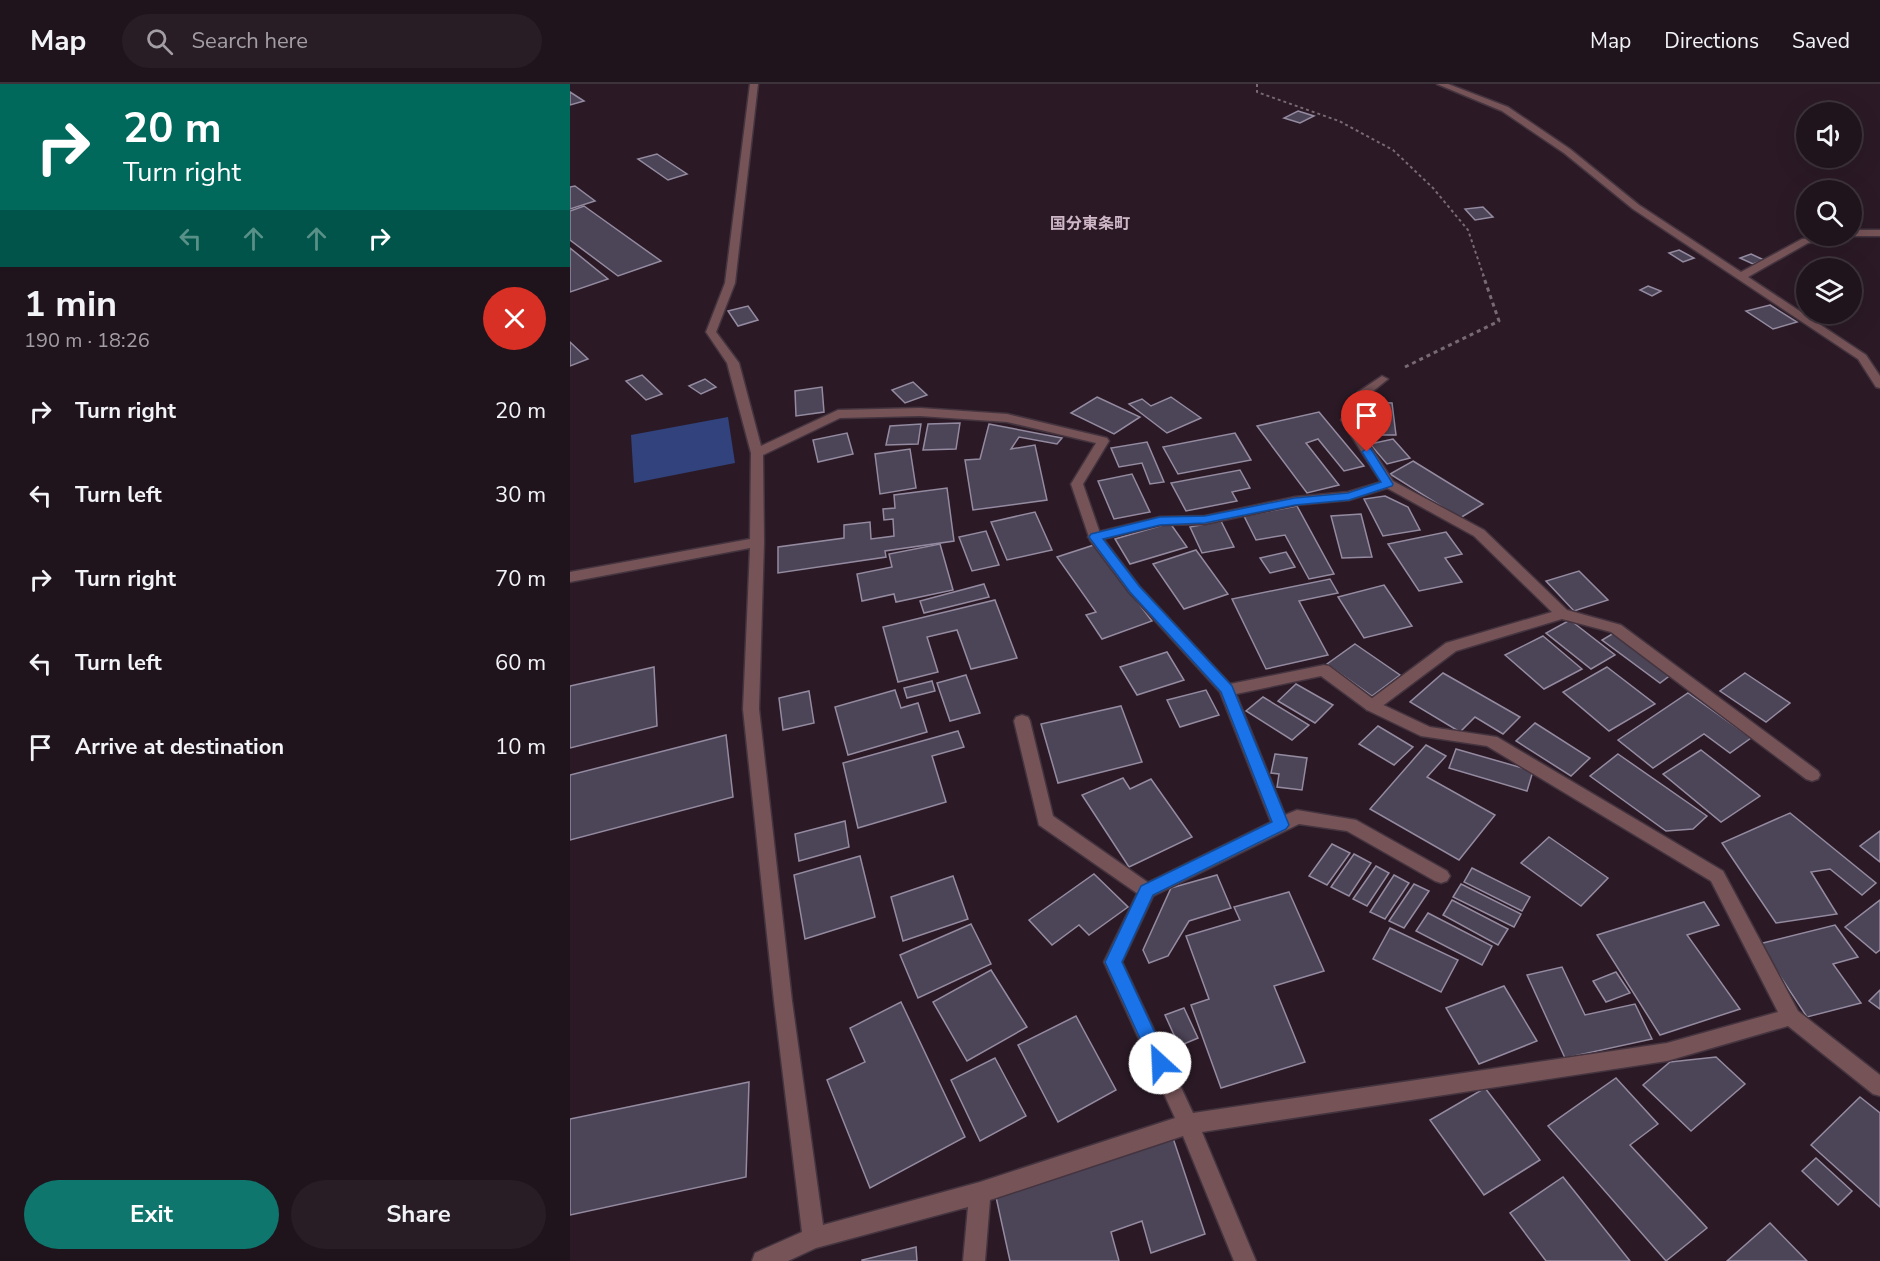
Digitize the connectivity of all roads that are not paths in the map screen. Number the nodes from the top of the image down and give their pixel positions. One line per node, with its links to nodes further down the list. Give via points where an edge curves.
1 (754, 84): 9 (street, via 730,283 711,332 733,363)
2 (1441, 84): 6 (street, via 1505,109 1636,207)
3 (1862, 233): 4 (street)
4 (1880, 234)
5 (1796, 246): 6 (street)
6 (1743, 275): 8 (street, via 1863,357)
7 (1382, 379): 10 (street, via 1362,394 1347,420)
8 (1880, 385)
9 (757, 453): 11 (street, via 838,414 920,412 1007,418 1103,441 1077,484); 12 (street)
10 (1388, 484): 11 (street, via 1349,496 1295,501 1205,520 1160,521); 14 (street, via 1479,533)
11 (1095, 537): 15 (street, via 1134,589)
12 (757, 543): 13 (street); 26 (street, via 751,709)
13 (570, 577)
14 (1562, 614): 16 (street, via 1451,647); 18 (street, via 1616,628)
15 (1227, 690): 16 (street, via 1324,670); 19 (street)
16 (1372, 706): 22 (street, via 1427,732 1491,741 1717,876)
17 (1022, 721): 21 (street, via 1046,820)
18 (1812, 775)
19 (1281, 825): 20 (street, via 1297,817 1350,825); 21 (street)
20 (1441, 876)
21 (1147, 891): 24 (street, via 1113,962)
22 (1791, 1017): 23 (street); 24 (street, via 1667,1052)
23 (1880, 1087)
24 (1188, 1124): 25 (street); 29 (street)
25 (980, 1193): 26 (street); 28 (street)
26 (814, 1238): 27 (street)
27 (763, 1261)
28 (974, 1261)
29 (1245, 1261)

